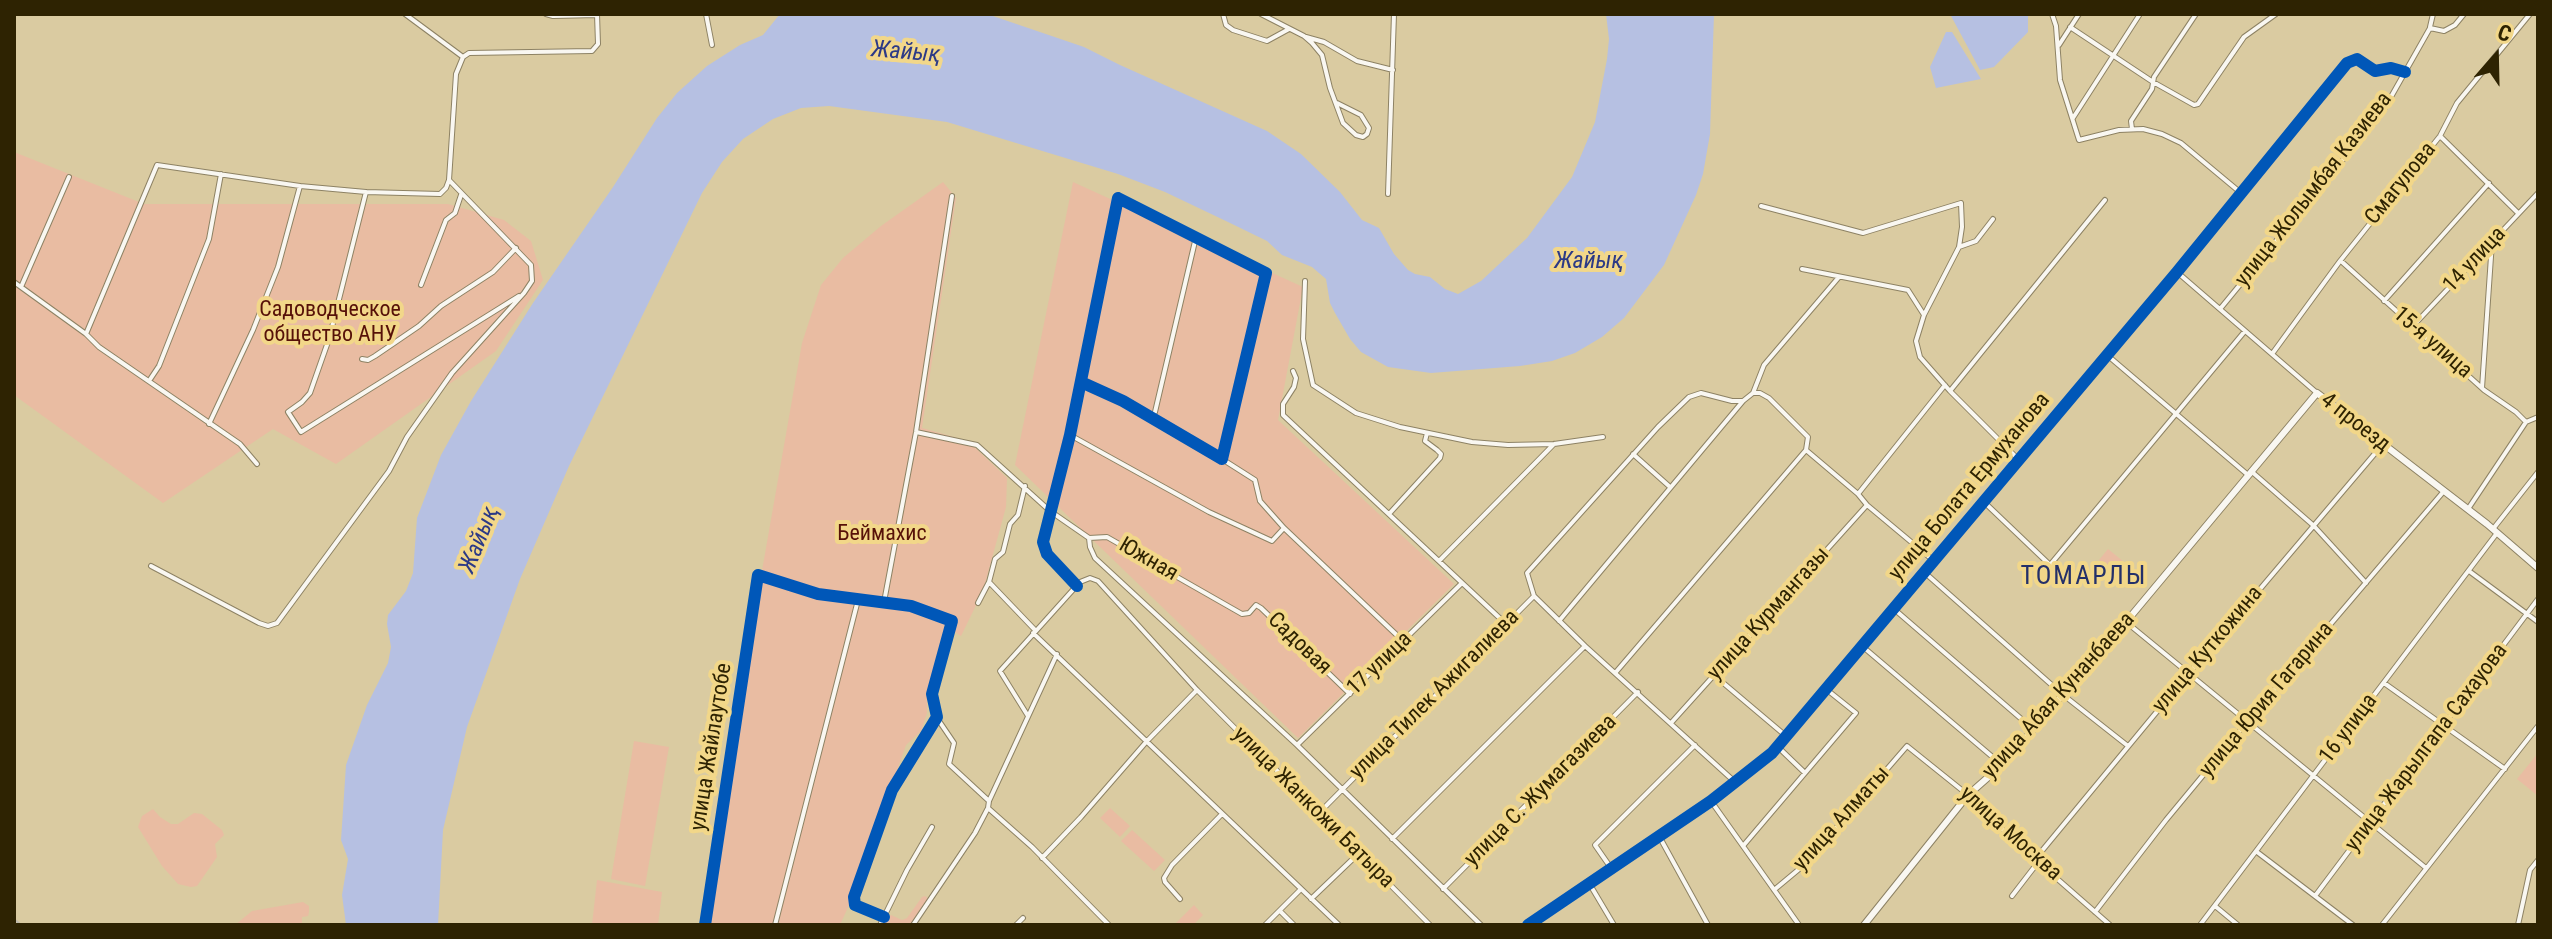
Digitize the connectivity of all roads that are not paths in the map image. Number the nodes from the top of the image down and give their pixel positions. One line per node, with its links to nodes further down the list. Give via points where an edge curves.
1 (405, 14): 23 (street)
2 (546, 14): 3 (street)
3 (597, 14): 23 (street, via 598,44 592,51)
4 (706, 14): 20 (street)
5 (1223, 14): 18 (street, via 1233,30 1267,41)
6 (1261, 14): 18 (street)
7 (1394, 14): 24 (street)
8 (2052, 14): 21 (street)
9 (2079, 14): 16 (street)
10 (2140, 14): 22 (street)
11 (2196, 14): 26 (street)
12 (2276, 14): 26 (street, via 2244,37 2198,104)
13 (2433, 14): 17 (street, улица Жолымбая Казиева)
14 (2464, 14): 17 (street, via 2444,31)
15 (2530, 14): 30 (street, Смагулова, via 2457,103)
16 (2070, 27): 21 (street); 22 (street)
17 (2430, 28): 25 (street, улица Жолымбая Казиева)
18 (1290, 29): 19 (street)
19 (1304, 36): 24 (street, via 1357,61); 27 (street, via 1322,55)
20 (712, 45)
21 (2057, 47): 28 (street, via 2060,80)
22 (2113, 56): 26 (street); 28 (street)
23 (463, 57): 33 (street, via 456,74)
24 (1393, 70): 39 (street)
25 (2405, 72): 37 (street, улица Болата Ермуханова, via 2375,71 2357,59 2347,63); 60 (street, улица Жолымбая Казиева, via 2383,111)
26 (2153, 82): 29 (street, via 2131,121)
27 (1337, 103): 27 (street, via 1361,115 1367,134 1352,133)
28 (2073, 118): 29 (street, via 2079,140)
29 (2132, 129): 37 (street, via 2181,143)
30 (2440, 136): 34 (street); 50 (street, Смагулова)
31 (221, 174): 35 (street); 64 (street, via 157,165); 69 (street, via 209,239)
32 (69, 177): 57 (street)
33 (449, 180): 36 (street, via 440,194); 40 (street)
34 (2489, 183): 44 (street); 59 (street)
35 (300, 186): 36 (street); 81 (street, via 278,267)
36 (366, 192): 58 (street, via 310,393 288,412 301,432)
37 (2241, 193): 52 (street, улица Болата Ермуханова)
38 (2538, 193): 44 (street, 14 улица)
39 (1388, 194)
40 (461, 195): 49 (street); 56 (street)
41 (952, 196): 82 (street)
42 (2105, 200): 73 (street)
43 (1761, 206): 48 (street, via 1863,233 1961,203)
44 (2519, 213): 47 (street, 14 улица)
45 (1993, 219): 48 (street, via 1976,241)
46 (1196, 237): 70 (street, via 1118,198); 79 (street); 90 (street, via 1266,273)
47 (2492, 242): 62 (street, 14 улица); 72 (street)
48 (1959, 247): 61 (street)
49 (516, 248): 58 (street, via 531,265 532,281); 67 (street, via 493,272 419,326)
50 (2340, 261): 59 (street, 15-я улица); 65 (street, Смагулова)
51 (1802, 269): 53 (street)
52 (2177, 272): 60 (street, 4 проезд); 66 (street, улица Болата Ермуханова)
53 (1839, 277): 61 (street, via 1908,290); 74 (street, via 1764,365)
54 (1305, 281): 83 (street, via 1303,339 1313,385 1356,413)
55 (14, 282): 57 (street)
56 (421, 285)
57 (21, 287): 64 (street)
58 (524, 293): 110 (street, via 452,373 389,471 277,623 259,623)
59 (2384, 301): 62 (street, 15-я улица)
60 (2220, 309): 63 (street, 4 проезд)
61 (1924, 315): 71 (street, via 1916,341 1920,357)
62 (2412, 327): 72 (street, 15-я улица)
63 (2245, 331): 65 (street, 4 проезд); 77 (street)
64 (86, 334): 69 (street)
65 (2272, 354): 75 (street, 4 проезд)
66 (2107, 355): 77 (street); 91 (street, улица Болата Ермуханова)
67 (362, 359)
68 (1293, 371): 103 (street, via 1294,387 1283,404 1283,415)
69 (149, 381): 81 (street)
70 (1081, 382): 79 (street); 84 (street)
71 (1945, 385): 73 (street); 98 (street)
72 (2482, 388): 80 (street, 15-я улица)
73 (1950, 391): 91 (street)
74 (1753, 393): 76 (street); 88 (street, via 1769,398 1808,437)
75 (2317, 393): 87 (street, 4 проезд); 94 (street, улица Абая Кунанбаева)
76 (1743, 401): 89 (street, via 1701,393 1689,397); 96 (street)
77 (2176, 413): 94 (street); 99 (street, via 2050,565)
78 (2538, 417): 80 (street)
79 (1150, 418): 90 (street)
80 (2526, 422): 101 (street)
81 (209, 424): 92 (street, via 240,444)
82 (916, 432): 95 (street, Южная, via 977,445); 121 (street)
83 (1427, 433): 86 (street, via 1472,442); 103 (street, via 1425,441 1440,458)
84 (1070, 435): 102 (street); 105 (street, via 1272,541)
85 (1603, 437): 86 (street)
86 (1554, 444): 108 (street)
87 (2383, 444): 97 (street, 4 проезд); 104 (street, улица Куткожина)
88 (1806, 450): 98 (street); 135 (street)
89 (1633, 454): 96 (street); 118 (street, via 1527,573)
90 (1222, 459): 105 (street, via 1255,480 1260,501)
91 (2019, 460): 99 (street, улица Болата Ермуханова)
92 (257, 464)
93 (2538, 472): 106 (street, 16 улица)
94 (2250, 473): 104 (street); 127 (street, улица Абая Кунанбаева)
95 (1025, 486): 102 (street, Южная); 114 (street)
96 (1670, 488): 126 (street)
97 (2444, 491): 101 (street, 4 проезд); 116 (street, улица Юрия Гагарина)
98 (1858, 494): 100 (street)
99 (1984, 502): 109 (street, улица Болата Ермуханова)
100 (1867, 505): 109 (street); 137 (street, улица Курмангазы)
101 (2468, 509): 106 (street, 4 проезд)
102 (1050, 511): 107 (street, Южная); 117 (street, via 1044,549)
103 (1389, 514): 108 (street)
104 (2314, 526): 116 (street); 136 (street, улица Куткожина)
105 (1284, 528): 131 (street)
106 (2495, 531): 111 (street, 4 проезд); 112 (street, 16 улица)
107 (1089, 538): 124 (street, Южная, via 1107,537); 153 (street, via 1095,558)
108 (1439, 561): 115 (street)
109 (1934, 561): 113 (street, улица Болата Ермуханова)
110 (151, 566)
111 (2538, 568)
112 (2469, 571): 125 (street); 138 (street, 16 улица)
113 (1924, 572): 123 (street, улица Болата Ермуханова); 143 (street)
114 (989, 582): 122 (street); 130 (street)
115 (1462, 583): 129 (street); 131 (street, 17 улица)
116 (2366, 583): 146 (street, улица Юрия Гагарина)
117 (1079, 584): 130 (street); 140 (street, улица Жанкожи Батыра, via 1090,578 1098,581)
118 (1534, 596): 126 (street); 129 (street, улица Тилек Ажигалиева)
119 (2538, 599): 125 (street, улица Жарылгапа Сахауова)
120 (858, 600): 121 (street); 195 (street, улица Жайлаутобе, via 758,575); 196 (street)
121 (884, 602): 145 (street, via 952,621 932,694)
122 (978, 603)
123 (1894, 609): 133 (street, улица Болата Ермуханова); 150 (street)
124 (1246, 614): 142 (street, Садовая, via 1256,605 1261,608)
125 (2527, 614): 128 (street); 148 (street, улица Жарылгапа Сахауова)
126 (1559, 621): 132 (street)
127 (2126, 622): 136 (street); 143 (street, улица Абая Кунанбаева)
128 (2538, 622)
129 (1506, 624): 163 (street, улица Тилек Ажигалиева)
130 (1034, 631): 134 (street); 144 (street, via 1000,671)
131 (1403, 641): 142 (street, 17 улица)
132 (1585, 646): 135 (street); 173 (street)
133 (1862, 646): 139 (street, улица Болата Ермуханова); 158 (street)
134 (1057, 654): 144 (street); 152 (street)
135 (1616, 672): 141 (street)
136 (2188, 674): 146 (street); 157 (street, улица Куткожина)
137 (1714, 675): 147 (street, улица Курмангазы); 151 (street)
138 (2384, 683): 148 (street); 161 (street, 16 улица)
139 (1826, 689): 151 (street, улица Болата Ермуханова); 160 (street, via 1856,713)
140 (1197, 690): 152 (street); 169 (street, улица Жанкожи Батыра)
141 (1638, 692): 147 (street); 183 (street, улица С. Жумагазиева)
142 (1350, 694): 153 (street, 17 улица)
143 (2062, 694): 150 (street, улица Абая Кунанбаева); 157 (street)
144 (1028, 716): 165 (street)
145 (937, 717): 165 (street, via 954,743 949,764); 193 (street, via 892,790 854,897 855,905)
146 (2248, 721): 161 (street); 192 (street, улица Юрия Гагарина)
147 (1671, 723): 154 (street)
148 (2443, 725): 159 (street); 170 (street, улица Жарылгапа Сахауова)
149 (2538, 726): 159 (street)
150 (2033, 729): 158 (street, улица Абая Кунанбаева)
151 (1786, 736): 155 (street, улица Болата Ермуханова)
152 (1147, 741): 168 (street); 177 (street)
153 (1297, 745): 163 (street)
154 (1695, 745): 162 (street); 180 (street, via 1595,845)
155 (1778, 746): 160 (street); 162 (street, улица Болата Ермуханова)
156 (1907, 746): 164 (street, улица Москва); 185 (street, улица Алматы, via 1804,865)
157 (2128, 746): 178 (street, улица Куткожина)
158 (2002, 765): 164 (street, улица Абая Кунанбаева)
159 (2505, 769): 181 (street)
160 (1805, 773): 174 (street)
161 (2313, 776): 170 (street); 175 (street, 16 улица)
162 (1735, 782): 166 (street, улица Болата Ермуханова)
163 (1342, 788): 169 (street, улица Тилек Ажигалиева); 173 (street)
164 (1968, 795): 178 (street, улица Москва); 210 (street, улица Абая Кунанбаева)
165 (989, 801): 167 (street)
166 (1711, 801): 172 (street, улица Болата Ермуханова); 174 (street)
167 (988, 808): 177 (street); 198 (street)
168 (1222, 814): 184 (street); 188 (street, via 1164,878)
169 (1318, 814): 176 (street, улица Жанкожи Батыра)
170 (2370, 822): 181 (street); 187 (street, улица Жарылгапа Сахауова)
171 (932, 827): 193 (street)
172 (1659, 836): 180 (street, улица Болата Ермуханова); 208 (street)
173 (1392, 839): 183 (street)
174 (1743, 846): 185 (street)
175 (2257, 852): 187 (street); 190 (street, 16 улица)
176 (1358, 854): 189 (street); 204 (street, улица Жанкожи Батыра)
177 (1042, 858): 200 (street)
178 (2037, 859): 186 (street, улица Куткожина); 192 (street, улица Москва)
179 (2538, 860): 216 (street, via 2530,870)
180 (1611, 868): 182 (street, улица Болата Ермуханова)
181 (2426, 868): 215 (street)
182 (1589, 883): 206 (street, улица Болата Ермуханова); 207 (street)
183 (1443, 889): 205 (street)
184 (1301, 890): 189 (street); 191 (street)
185 (1774, 890): 209 (street)
186 (2012, 896)
187 (2315, 896): 214 (street)
188 (1180, 899)
189 (1311, 899): 203 (street)
190 (2215, 906): 212 (street, 16 улица); 213 (street)
191 (1280, 911): 201 (street); 202 (street)
192 (2095, 912): 211 (street, улица Москва)
193 (884, 917): 197 (street)
194 (1023, 918): 199 (street)
195 (705, 925)
196 (775, 925)
197 (880, 925)
198 (913, 925)
199 (1016, 925)
200 (1109, 925)
201 (1265, 925)
202 (1294, 925)
203 (1339, 925)
204 (1430, 925)
205 (1481, 925)
206 (1528, 925)
207 (1614, 925)
208 (1708, 925)
209 (1799, 925)
210 (1864, 925)
211 (2110, 925)
212 (2200, 925)
213 (2238, 925)
214 (2353, 925)
215 (2382, 925)
216 (2518, 925)

